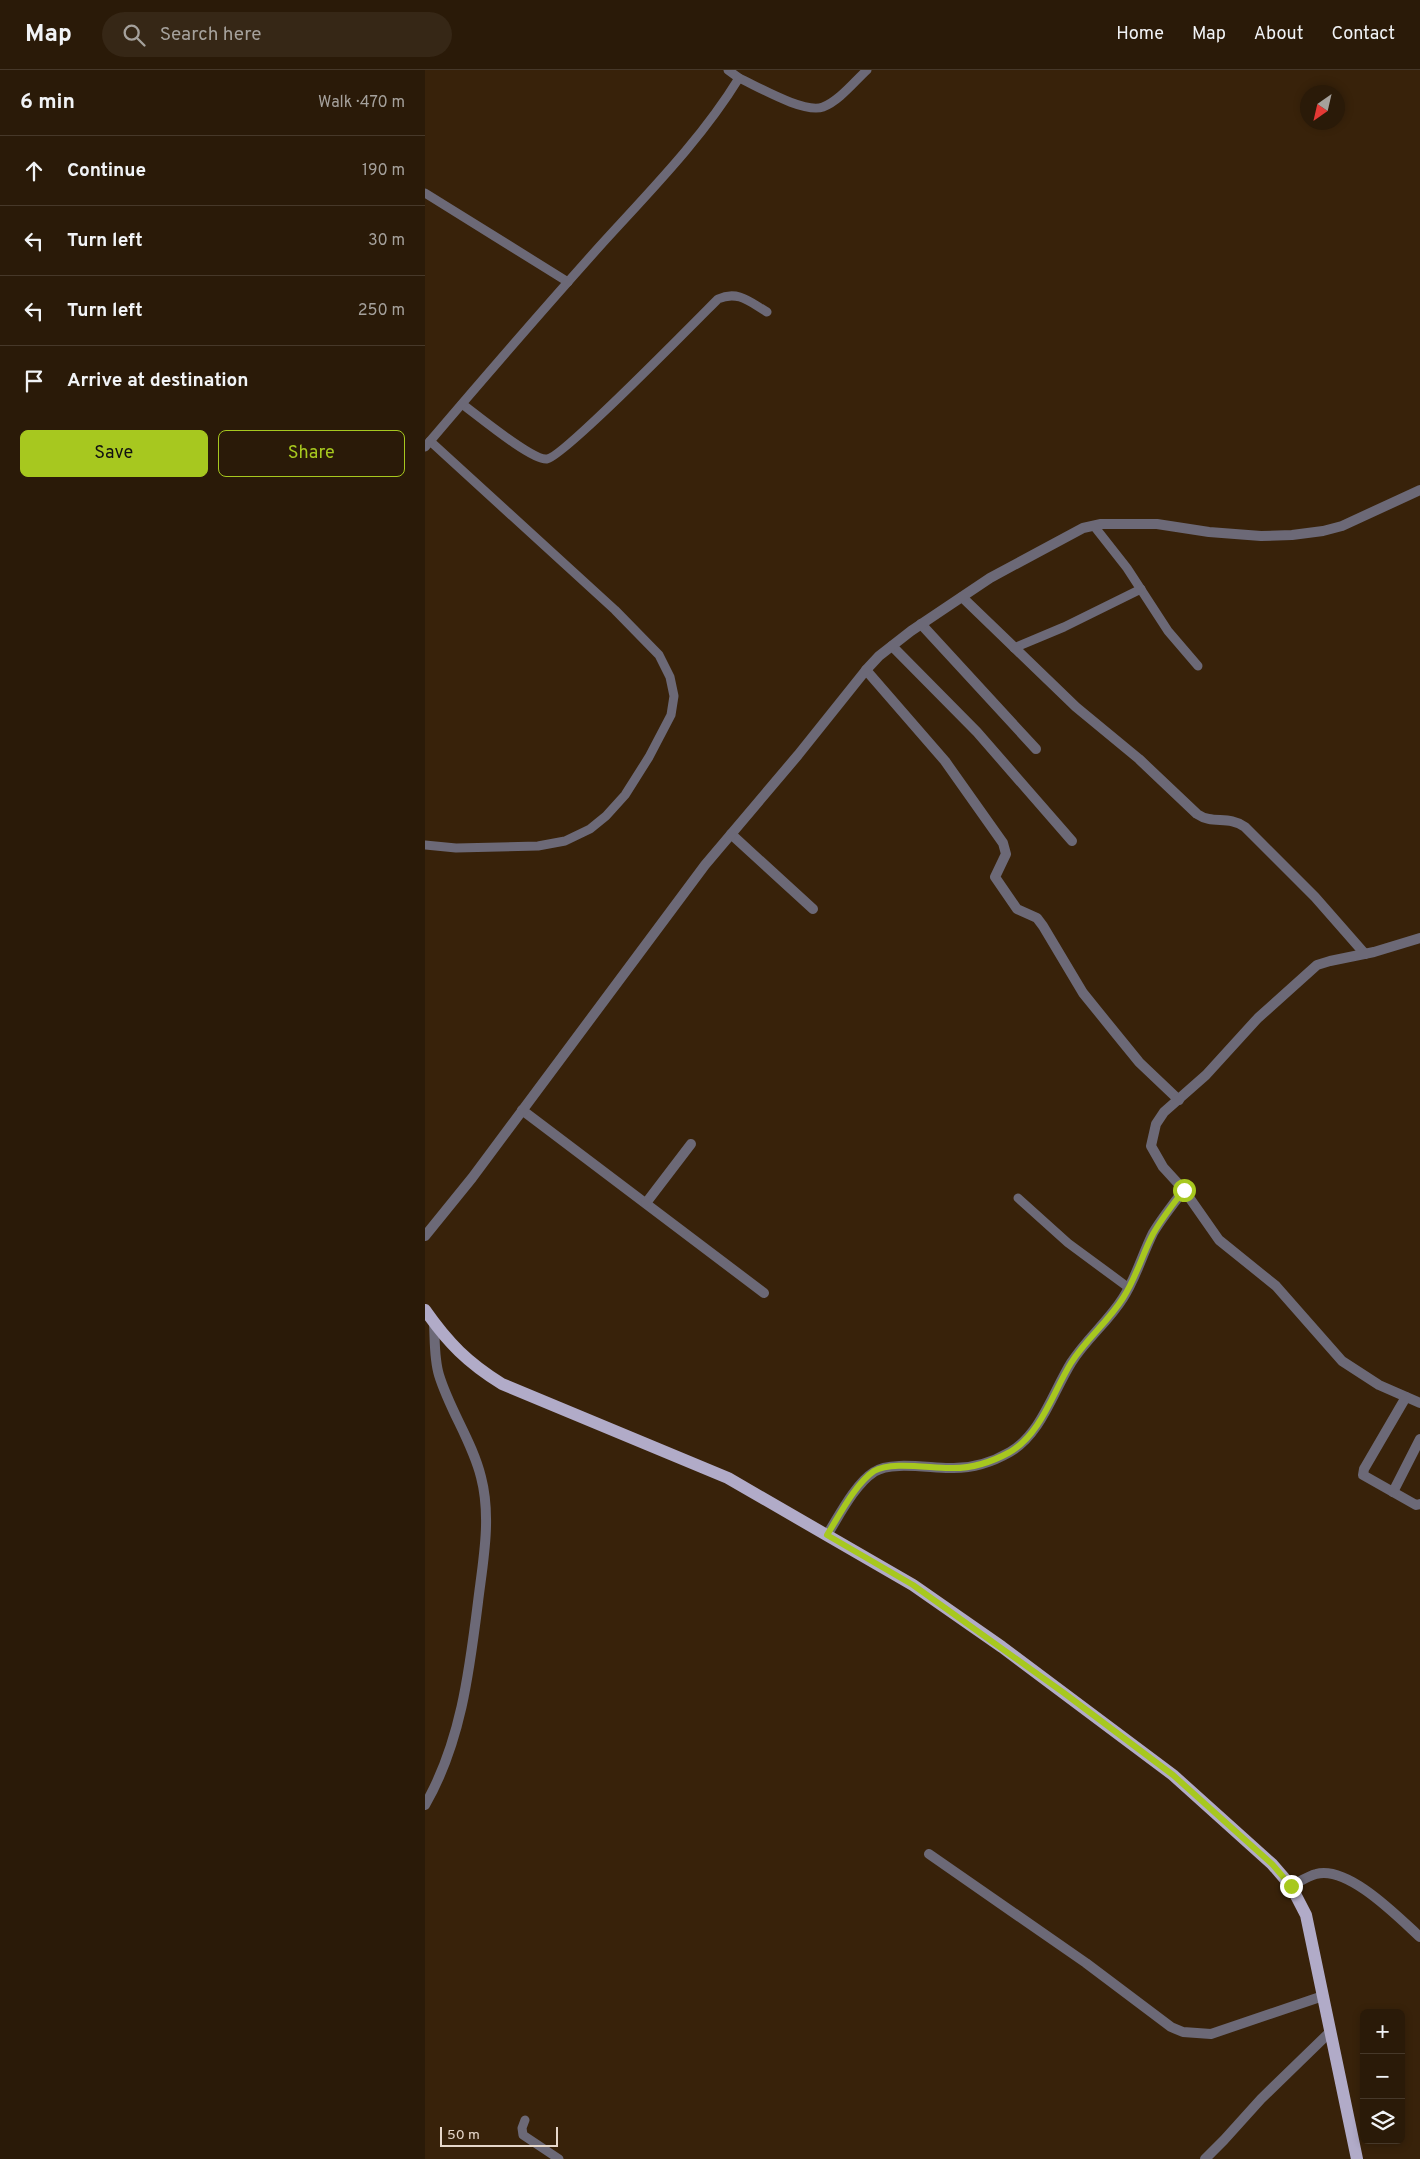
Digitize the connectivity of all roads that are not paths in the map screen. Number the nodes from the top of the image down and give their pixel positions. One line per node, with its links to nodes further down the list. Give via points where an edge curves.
1 (729, 70): 3 (lane)
2 (867, 70): 3 (lane, via 829,104 817,108 786,100)
3 (739, 78): 5 (lane, via 723,104 654,187)
4 (425, 193): 5 (lane)
5 (568, 282): 7 (lane)
6 (767, 312): 7 (lane, via 736,295 728,294 718,299 589,426 549,459 529,453)
7 (462, 404): 8 (lane)
8 (428, 444): 21 (lane, via 615,610 659,655 670,677 674,696 671,715 649,757 630,787 606,816 590,829 565,842 539,846 456,848)
9 (1420, 490): 10 (street, via 1342,526 1292,535 1209,532 1157,524)
10 (1093, 526): 11 (lane); 12 (street, via 1058,540)
11 (1141, 589): 15 (lane); 16 (lane, via 1168,631)
12 (962, 597): 13 (street); 15 (street)
13 (921, 624): 14 (street); 18 (street)
14 (892, 646): 17 (street); 20 (street, via 977,732)
15 (1014, 648): 24 (street, via 1197,814 1204,819 1234,820 1245,827 1315,897)
16 (1199, 666)
17 (866, 670): 19 (street); 25 (street, via 945,761 1003,842 1006,854 995,877 1002,888 1017,908 1037,918 1083,993 1139,1062)
18 (1037, 749)
19 (731, 834): 22 (street); 26 (street, via 621,974)
20 (1072, 841)
21 (425, 845)
22 (813, 909)
23 (1420, 938): 24 (street)
24 (1365, 954): 25 (street, via 1317,965 1258,1018)
25 (1179, 1100): 28 (street, via 1164,1112 1156,1124 1151,1146 1163,1167)
26 (522, 1110): 30 (street); 31 (street)
27 (691, 1144): 30 (street)
28 (1184, 1190): 32 (street, via 1153,1234); 36 (street, via 1219,1240 1276,1286 1342,1361 1379,1385)
29 (1018, 1198): 32 (lane, via 1088,1259)
30 (646, 1203): 33 (street)
31 (425, 1236)
32 (1129, 1288): 41 (street, via 1112,1315 1078,1352 1033,1428 1011,1451 977,1466 884,1467 873,1472 846,1504)
33 (764, 1293)
34 (425, 1310): 35 (main road)
35 (434, 1323): 41 (main road, via 443,1337 479,1370 501,1384 729,1478); 42 (street, via 439,1374 482,1478 486,1535 460,1714 441,1774)
36 (1406, 1396): 37 (street); 39 (street, via 1363,1472 1367,1478)
37 (1420, 1403)
38 (1420, 1439): 39 (street)
39 (1393, 1492): 40 (street)
40 (1420, 1504)
41 (827, 1535): 44 (main road, via 913,1585 1173,1775 1272,1864)
42 (425, 1805)
43 (929, 1854): 46 (street, via 1086,1963 1171,2027 1183,2032 1211,2034)
44 (1291, 1886): 45 (street, via 1317,1874 1331,1873 1364,1888); 46 (main road, via 1306,1914)
45 (1420, 1936)
46 (1323, 1996): 47 (main road)
47 (1330, 2032): 50 (street); 51 (main road)
48 (525, 2120): 49 (lane, via 523,2135)
49 (559, 2159)
50 (1205, 2159)
51 (1357, 2159)

